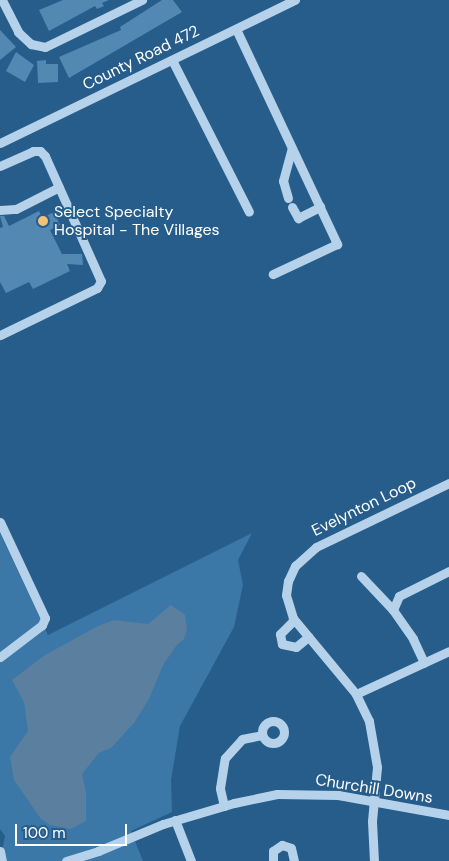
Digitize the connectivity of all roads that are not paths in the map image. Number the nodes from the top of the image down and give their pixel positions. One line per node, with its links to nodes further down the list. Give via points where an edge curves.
1 (2, 0): 2 (street, via 24,39 45,47)
2 (142, 0)
3 (295, 0): 4 (street, County Road 472)
4 (236, 29): 5 (street, County Road 472); 7 (street)
5 (172, 60): 6 (street, County Road 472); 14 (street)
6 (0, 144)
7 (292, 148): 10 (street, via 283,181); 12 (street)
8 (0, 166): 9 (street, via 40,151)
9 (59, 187): 13 (street, via 16,209); 16 (street, via 101,281 97,288)
10 (288, 198)
11 (292, 207): 12 (street, via 298,218)
12 (320, 207): 15 (street, via 337,244)
13 (0, 210)
14 (249, 212)
15 (274, 274)
16 (0, 335)
17 (449, 483): 22 (street, Evelynton Loop, via 305,554 288,581 286,595)
18 (0, 522): 25 (street, via 45,618 42,625)
19 (449, 571): 21 (street, via 399,596)
20 (361, 576): 21 (street)
21 (393, 610): 26 (street, via 413,639)
22 (294, 620): 23 (street, Evelynton Loop); 23 (street, via 280,634 282,644 296,647)
23 (308, 637): 27 (street, Evelynton Loop)
24 (449, 651): 26 (street)
25 (0, 657)
26 (424, 663): 27 (street)
27 (356, 694): 29 (street, Evelynton Loop, via 373,736 377,767)
28 (262, 735): 30 (street, via 242,739 225,758 220,788)
29 (374, 802): 30 (street, Churchill Downs, via 325,794 293,793); 31 (street, Churchill Downs); 39 (street, Evelynton Loop)
30 (224, 806): 32 (street, Churchill Downs)
31 (449, 815)
32 (175, 820): 35 (street, Churchill Downs); 36 (street)
33 (0, 851): 34 (street)
34 (2, 861)
35 (66, 861)
36 (191, 861)
37 (272, 861): 38 (street, via 273,851 282,845 291,848)
38 (294, 861)
39 (374, 861)

